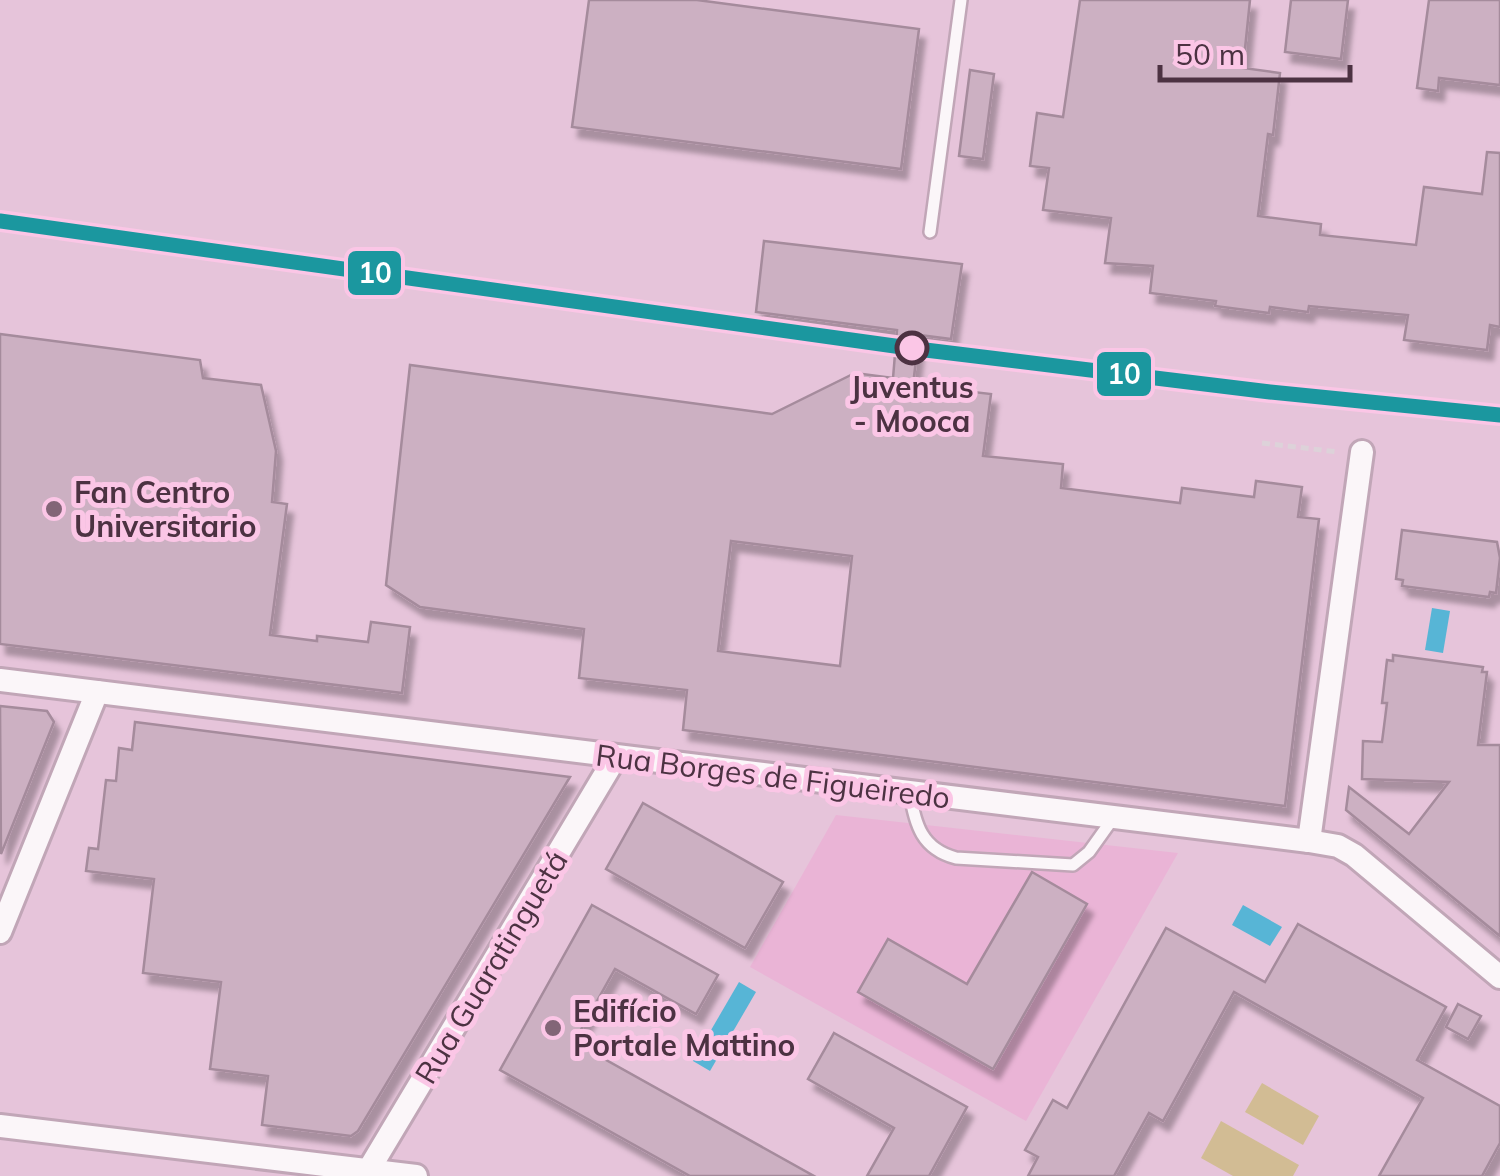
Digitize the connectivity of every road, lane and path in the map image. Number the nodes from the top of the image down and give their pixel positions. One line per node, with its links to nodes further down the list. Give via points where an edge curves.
1 (961, 0): 2 (lane)
2 (930, 232)
3 (1262, 443): 4 (path)
4 (1362, 453): 10 (street)
5 (0, 680): 6 (street, Rua Borges de Figueiredo)
6 (98, 692): 7 (street, Rua Borges de Figueiredo); 11 (street)
7 (615, 758): 8 (street, Rua Borges de Figueiredo); 14 (street, Rua Guaratinguetá)
8 (910, 793): 9 (street, Rua Borges de Figueiredo); 9 (lane, via 922,835 939,854 956,858 1073,865)
9 (1114, 817): 10 (street, Rua Borges de Figueiredo)
10 (1309, 840): 12 (street, Rua Borges de Figueiredo, via 1354,856)
11 (0, 932)
12 (1500, 977)
13 (0, 1126): 14 (street)
14 (367, 1173): 15 (street)
15 (416, 1176)

